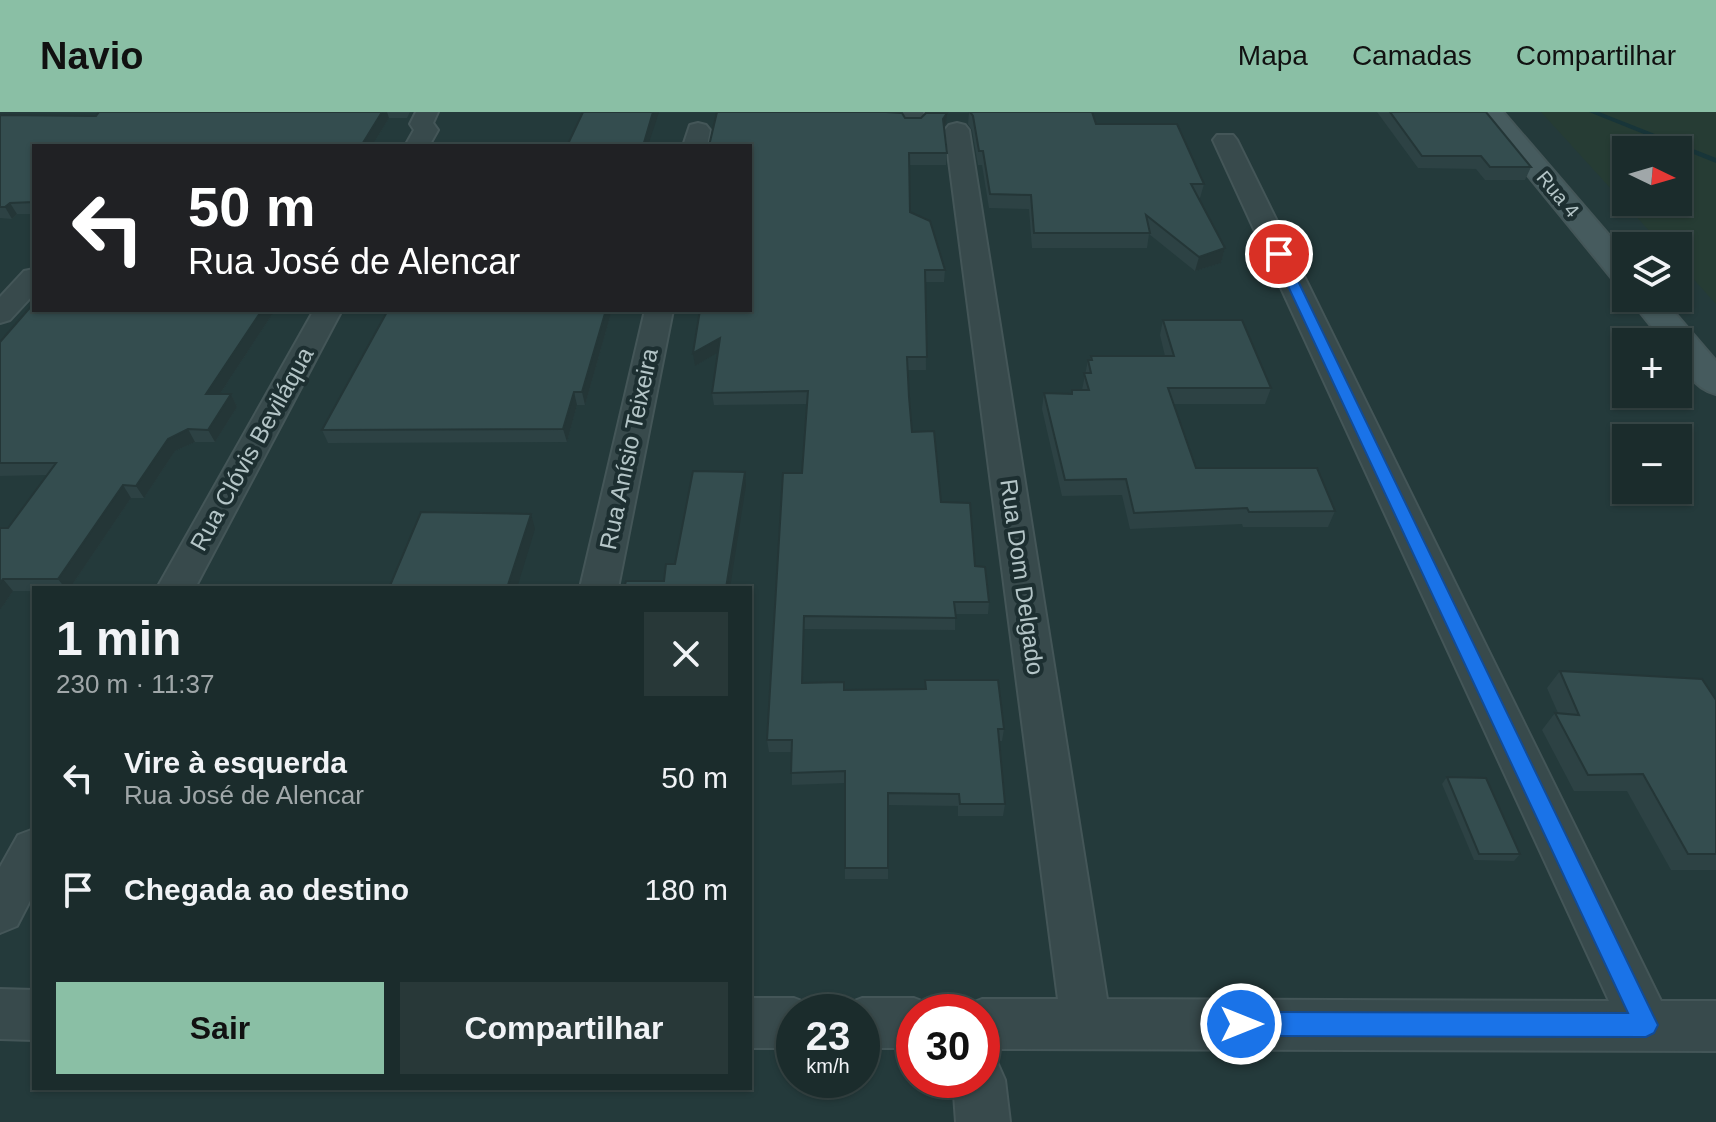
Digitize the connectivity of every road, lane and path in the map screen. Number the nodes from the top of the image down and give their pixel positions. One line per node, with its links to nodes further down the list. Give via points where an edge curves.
1 (427, 112): 5 (street)
2 (1489, 112): 6 (street, Rua 4)
3 (957, 130): 22 (street, Rua Dom Delgado)
4 (1225, 140): 23 (street)
5 (418, 144)
6 (1612, 258)
7 (32, 279): 11 (street)
8 (327, 312): 13 (street, Rua Clóvis Beviláqua)
9 (659, 312): 14 (street, Rua Anísio Teixeira)
10 (1657, 312): 12 (street)
11 (0, 314)
12 (1716, 383)
13 (177, 586)
14 (599, 586)
15 (32, 853): 16 (street)
16 (0, 911)
17 (0, 1014): 18 (street)
18 (32, 1015)
19 (752, 1023): 20 (street)
20 (776, 1023)
21 (1000, 1024): 22 (street)
22 (1086, 1024): 23 (street)
23 (1646, 1025): 24 (street)
24 (1716, 1026)
25 (981, 1098): 26 (street)
26 (983, 1122)

